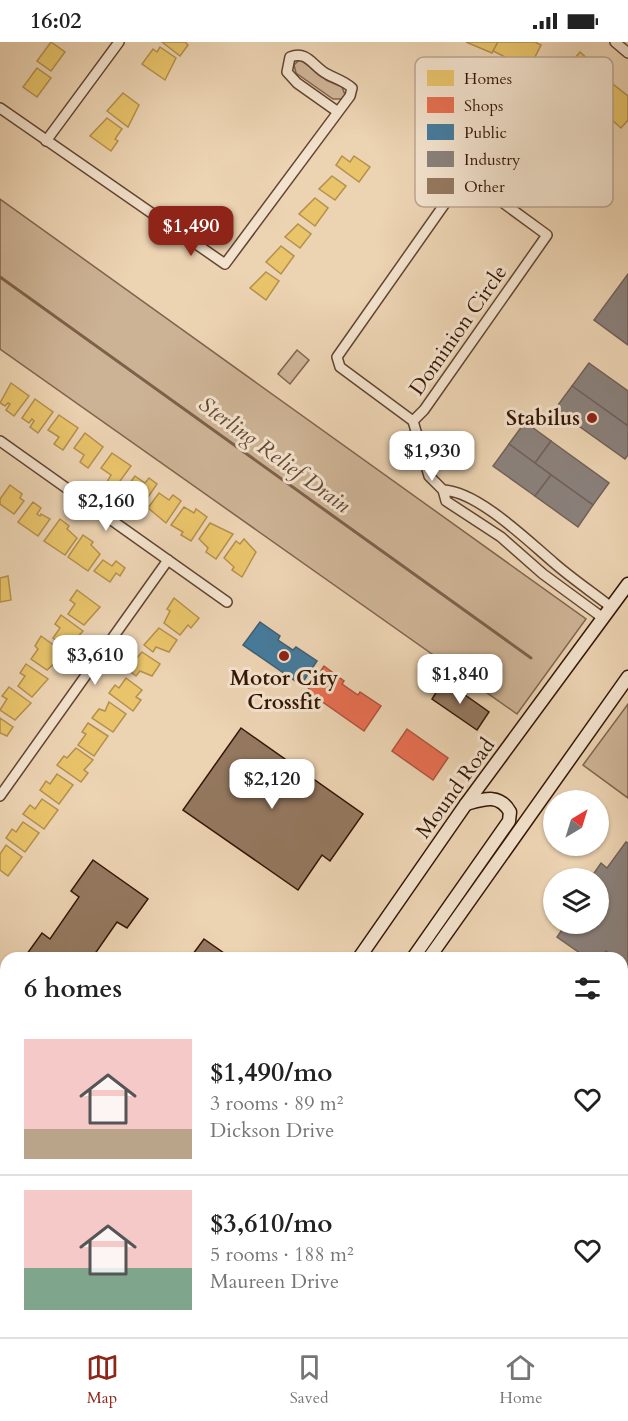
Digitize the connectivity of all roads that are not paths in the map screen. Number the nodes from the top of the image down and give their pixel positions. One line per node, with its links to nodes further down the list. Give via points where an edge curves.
1 (119, 42): 6 (street)
2 (615, 42): 3 (street)
3 (628, 53)
4 (0, 108): 6 (street)
5 (338, 112): 5 (street, via 352,88 325,74 305,56 290,57 287,72); 6 (street, via 225,264)
6 (46, 141)
7 (442, 207): 9 (street, Dominion Circle, via 337,357 340,367)
8 (509, 207): 9 (street, Dominion Circle, via 547,235)
9 (413, 421): 11 (street, via 429,476)
10 (0, 441): 12 (street)
11 (443, 490): 15 (street, via 455,490 511,525); 16 (street, via 447,501 501,537)
12 (168, 560): 14 (street); 18 (street)
13 (628, 584): 15 (main road, Mound Road)
14 (227, 602)
15 (611, 607): 16 (main road, Mound Road)
16 (603, 618): 19 (main road, Mound Road)
17 (628, 677): 22 (main road)
18 (0, 796)
19 (466, 804): 20 (main road, Mound Road); 21 (main road, via 501,800 510,812 509,821)
20 (362, 952)
21 (416, 952)
22 (433, 952)

